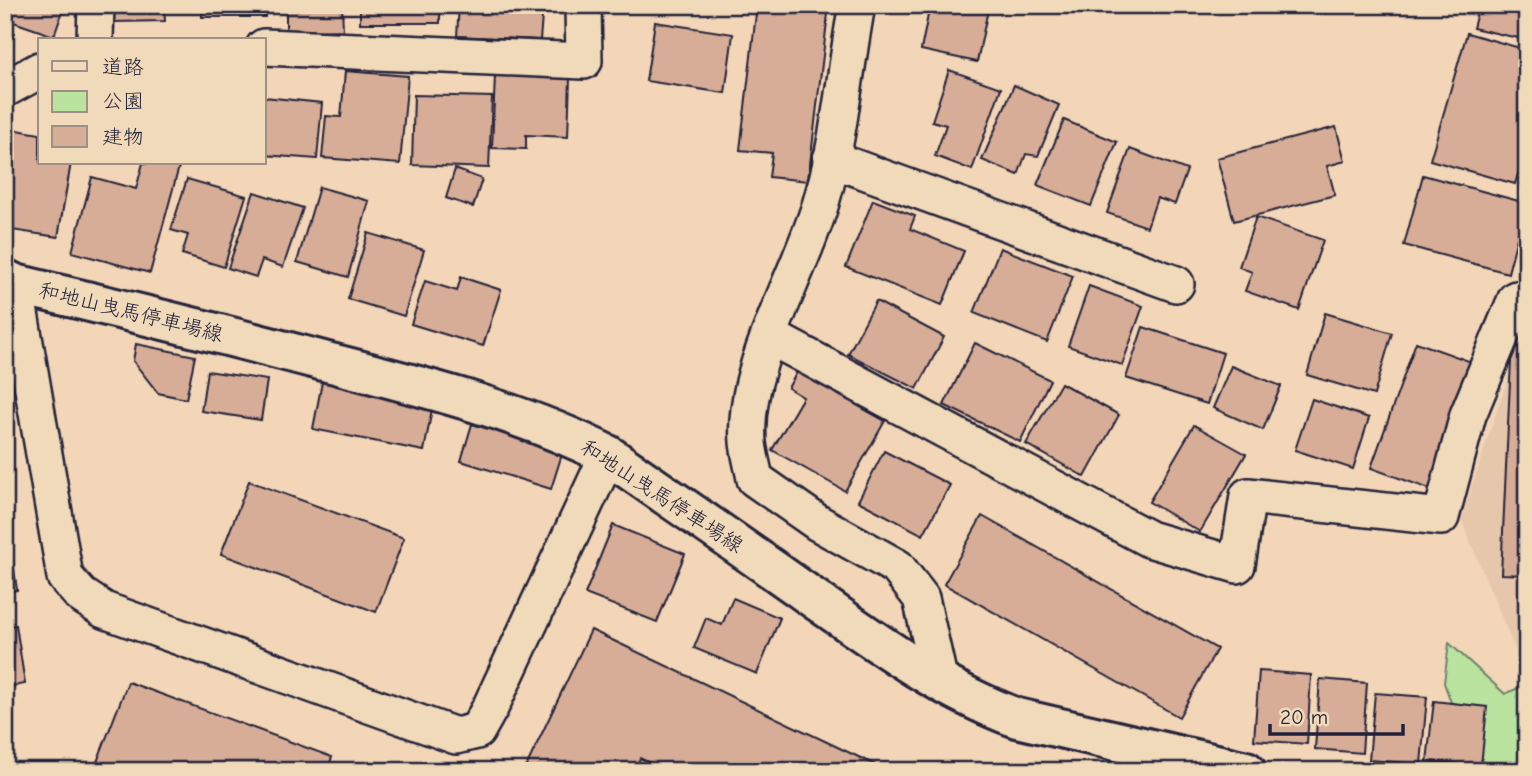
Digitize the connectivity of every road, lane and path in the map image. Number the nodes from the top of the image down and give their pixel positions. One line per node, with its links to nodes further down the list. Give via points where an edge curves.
1 (583, 5): 3 (street, via 584,61)
2 (857, 5): 6 (street)
3 (266, 47)
4 (38, 71): 5 (street)
5 (5, 89)
6 (831, 159): 8 (street); 10 (street, via 822,200)
7 (10, 282): 11 (main road, 和地山曳馬停車場線, via 446,393); 11 (street, via 65,577 81,595 104,610 456,736 477,731 491,706)
8 (1176, 284)
9 (1527, 300): 10 (street, via 1516,299 1468,415 1441,517 1248,496 1237,565 1149,539)
10 (769, 336): 12 (street, via 751,396 748,442 755,479 818,523 897,567 921,598)
11 (608, 454): 12 (main road, 和地山曳馬停車場線, via 881,646)
12 (940, 682): 13 (main road, 和地山曳馬停車場線, via 1017,718)
13 (1246, 771)

